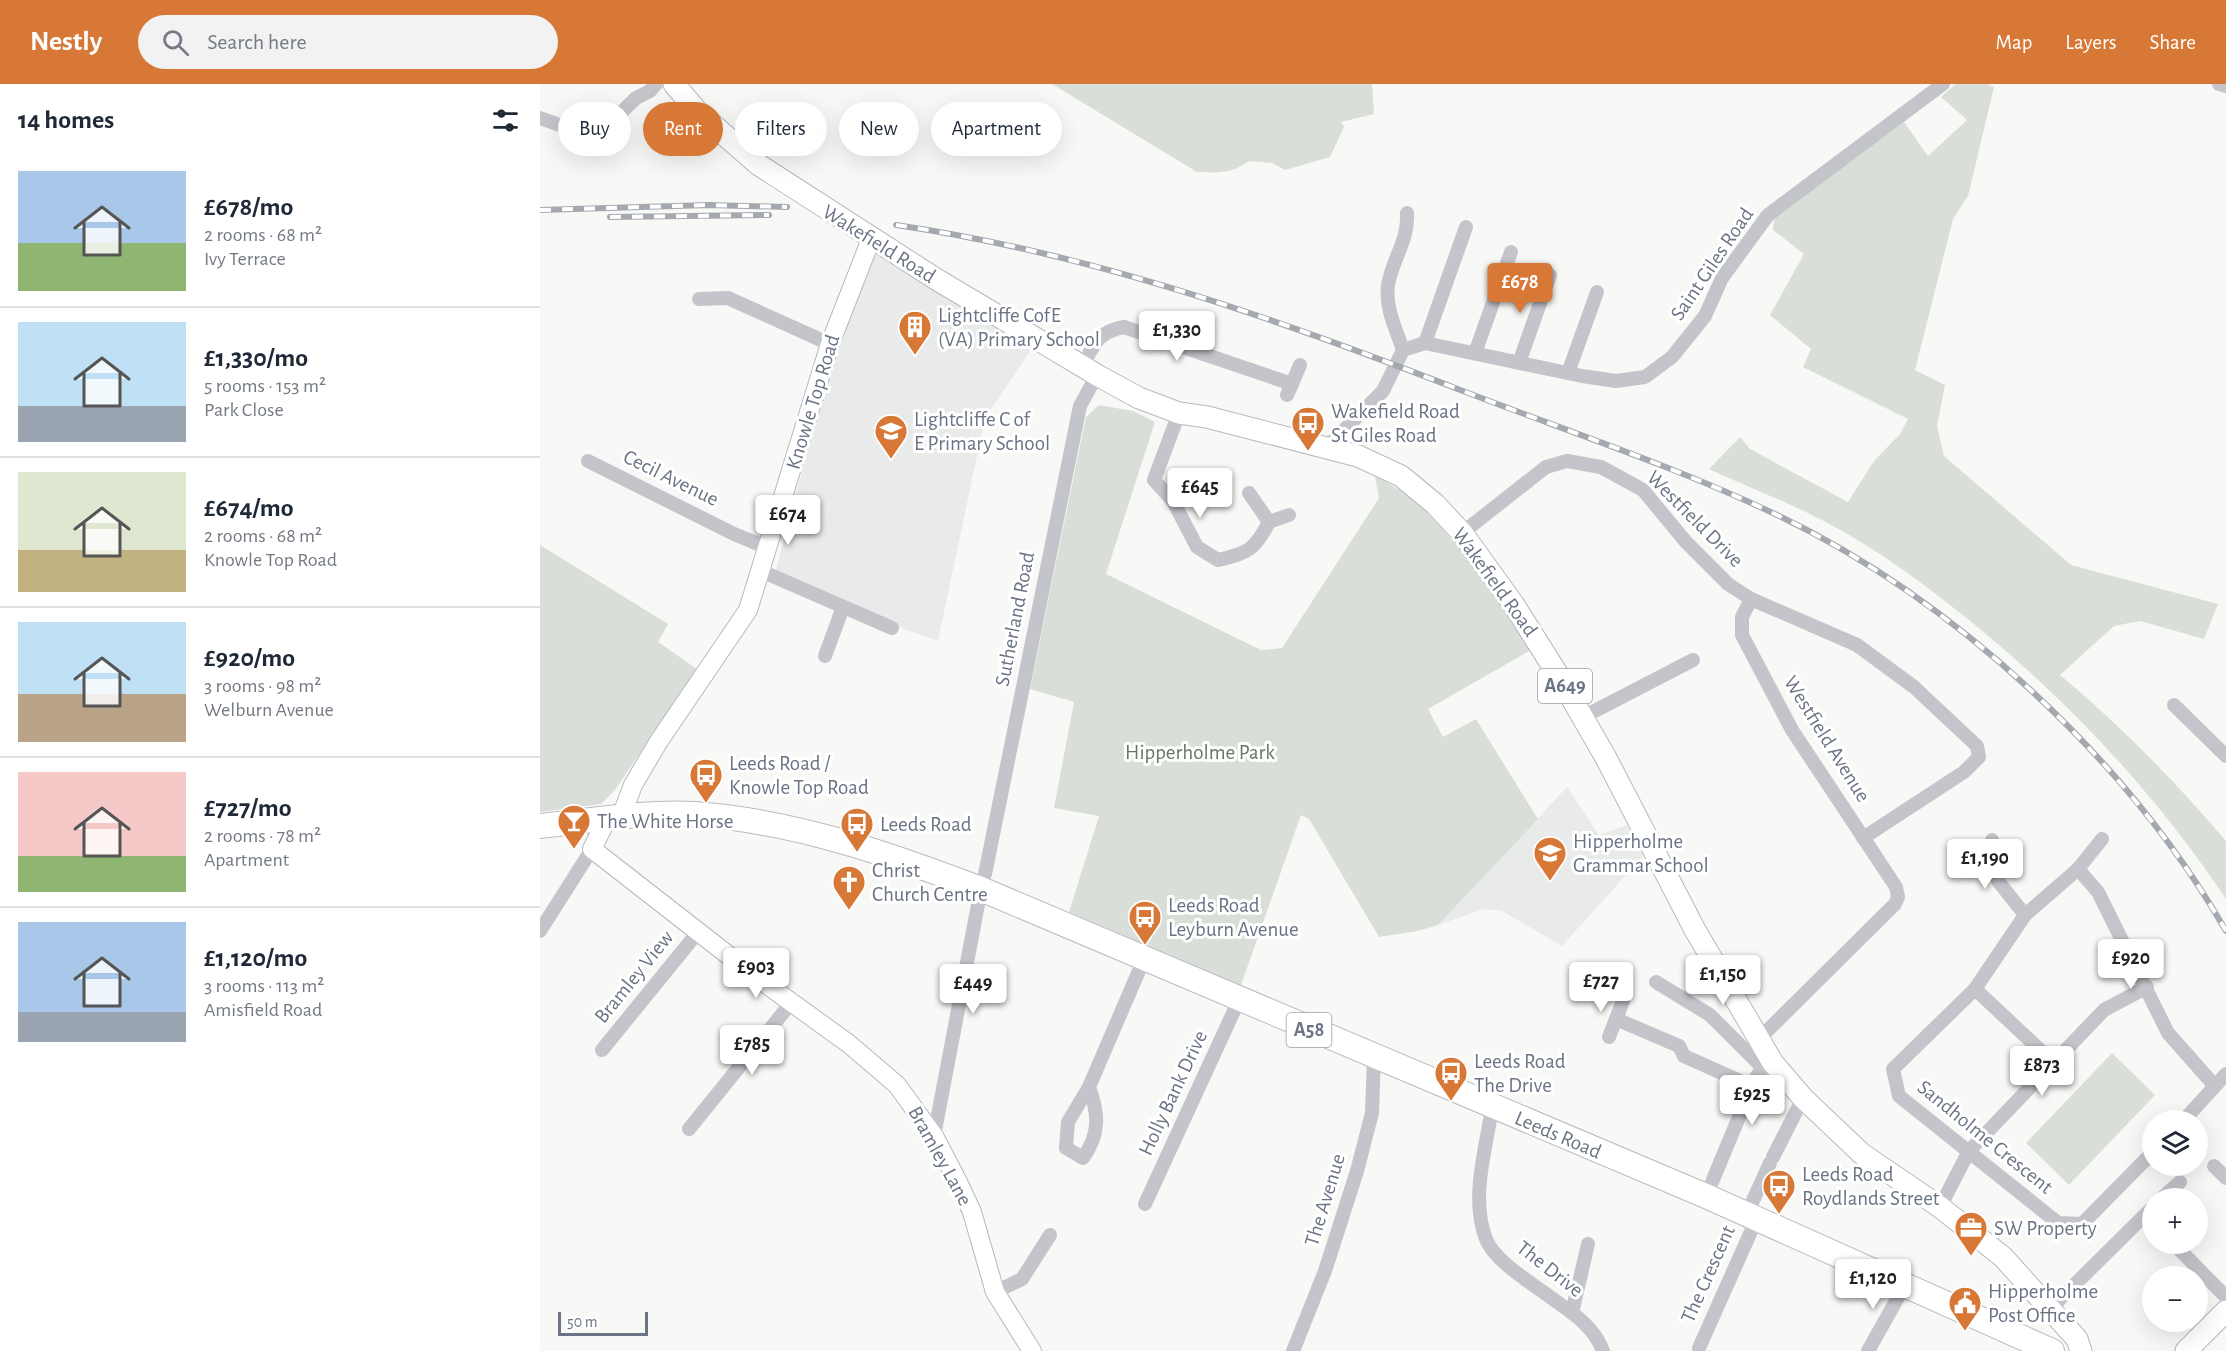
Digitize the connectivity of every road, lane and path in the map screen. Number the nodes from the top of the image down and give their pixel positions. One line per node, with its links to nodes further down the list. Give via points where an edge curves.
1 (656, 84): 6 (street, via 599,135)
2 (674, 84): 9 (main road, Wakefield Road / A649, via 697,111 759,165)
3 (1943, 84): 21 (street, Saint Giles Road, via 1768,215 1722,278 1705,316 1663,363 1645,377 1616,381)
4 (2218, 84): 5 (street)
5 (2226, 86)
6 (540, 118)
7 (1407, 213): 16 (street, via 1408,228 1388,285 1388,308)
8 (1466, 227): 14 (street)
9 (871, 238): 15 (street, Knowle Top Road); 20 (main road, Wakefield Road / A649)
10 (1511, 252): 17 (street)
11 (1550, 275): 18 (street)
12 (1597, 292): 21 (street)
13 (699, 299): 15 (street, via 728,298)
14 (1425, 343): 16 (street, Saint Giles Road); 17 (street, Saint Giles Road)
15 (830, 344): 29 (street, Knowle Top Road)
16 (1403, 350): 23 (street, via 1383,390)
17 (1475, 353): 18 (street, Saint Giles Road)
18 (1519, 363): 21 (street, Saint Giles Road)
19 (1300, 365): 20 (street, Sutherland Road, via 1290,389 1124,327 1108,330 1096,340)
20 (1089, 371): 22 (main road, Wakefield Road / A649, via 1139,398); 46 (street, Sutherland Road)
21 (1568, 374)
22 (1179, 413): 23 (main road, Wakefield Road / A649); 27 (street, via 1154,480 1173,501 1197,547 1218,560 1238,555 1258,543)
23 (1327, 447): 28 (main road, Wakefield Road / A649, via 1401,476)
24 (588, 461): 29 (street, Cecil Avenue)
25 (1249, 493): 27 (street)
26 (1289, 515): 27 (street)
27 (1269, 522)
28 (1462, 533): 31 (street, Westfield Drive, via 1546,467 1567,461 1601,467 1643,490 1686,542 1728,584); 37 (main road, Wakefield Road / A649, via 1527,624)
29 (768, 548): 30 (street, Knowle Top Road)
30 (761, 571): 32 (street); 39 (street, Knowle Top Road, via 748,610 659,741)
31 (1751, 599): 41 (street, Westfield Avenue, via 1742,617 1742,635 1787,721); 41 (street, Westfield Drive, via 1857,645 1914,687 1980,751 1976,764)
32 (843, 607): 33 (street); 34 (street)
33 (892, 628)
34 (825, 656)
35 (1693, 660): 37 (street)
36 (2174, 705): 38 (street)
37 (1583, 717): 60 (main road, Wakefield Road / A649)
38 (2226, 756)
39 (614, 818): 40 (highway, Leeds Road / A58); 44 (street, Knowle Top Road); 46 (highway, Leeds Road / A58, via 693,814 766,823 835,838)
40 (540, 826)
41 (1863, 838): 60 (street, Westfield Avenue, via 1896,887 1895,904)
42 (2102, 839): 45 (street, Sandholme Crescent)
43 (1992, 840): 47 (street, via 2002,859 1998,881)
44 (592, 849): 48 (street); 49 (street, Bramley Lane)
45 (2078, 869): 47 (street, Sandholme Crescent); 52 (street, via 2098,892)
46 (983, 881): 50 (highway, Leeds Road / A58); 71 (street, Sutherland Road)
47 (2025, 915): 53 (street, Sandholme Crescent)
48 (540, 931)
49 (698, 932): 56 (street, Bramley Lane); 59 (street, Bramley View)
50 (1144, 959): 54 (highway, Leeds Road / A58); 66 (street)
51 (1656, 982): 60 (street, via 1710,1015)
52 (2147, 987): 62 (street, via 2104,1010); 64 (street, via 2168,1033)
53 (1975, 989): 62 (street); 72 (street, Sandholme Crescent, via 1893,1070 1899,1096)
54 (1239, 1000): 61 (highway, Leeds Road / A58); 79 (street, Holly Bank Drive)
55 (1623, 1001): 57 (street)
56 (790, 1003): 70 (street); 71 (street, Bramley Lane, via 883,1072 911,1102)
57 (1616, 1019): 58 (street); 65 (street, via 1679,1046 1684,1056)
58 (1609, 1037)
59 (602, 1050)
60 (1763, 1055): 65 (street); 67 (main road, Wakefield Road / A649)
61 (1374, 1057): 68 (highway, Leeds Road / A58); 94 (street, The Avenue, via 1372,1113 1357,1171 1325,1270)
62 (2053, 1062): 72 (street)
63 (2226, 1074): 64 (street)
64 (2214, 1085): 69 (street)
65 (1751, 1086): 76 (street)
66 (1089, 1087)
67 (1803, 1098): 80 (main road, Wakefield Road / A649, via 1862,1154); 81 (street, The Crescent, via 1771,1160)
68 (1492, 1108): 81 (highway, Leeds Road / A58); 91 (street, The Drive, via 1478,1201 1486,1240 1508,1265)
69 (2194, 1110)
70 (689, 1129)
71 (934, 1136): 87 (street, Bramley Lane, via 972,1212)
72 (1969, 1151): 73 (street, Sandholme Crescent, via 2058,1223 2082,1224); 80 (street)
73 (2142, 1162)
74 (2214, 1166): 75 (street)
75 (2226, 1178)
76 (1712, 1182)
77 (2180, 1182): 78 (street)
78 (2173, 1188)
79 (1145, 1204)
80 (1940, 1207): 89 (main road, Wakefield Road / A649, via 2003,1257)
81 (1752, 1216): 86 (highway, Leeds Road / A58); 92 (street, The Crescent)
82 (2142, 1222): 89 (street)
83 (1050, 1235): 87 (street, via 1022,1279)
84 (1588, 1244): 91 (street)
85 (2184, 1254): 88 (street)
86 (1905, 1285): 96 (street); 97 (highway, Leeds Road / A58)
87 (995, 1292): 93 (street, Bramley Lane)
88 (2226, 1297)
89 (2050, 1309): 98 (main road, Wakefield Road / A649, via 2077,1339)
90 (2226, 1311): 99 (main road)
91 (1572, 1313): 95 (street, The Drive, via 1598,1338)
92 (1699, 1347)
93 (1032, 1351)
94 (1293, 1351)
95 (1603, 1351)
96 (1868, 1351)
97 (2052, 1351)
98 (2081, 1351)
99 (2186, 1351)

